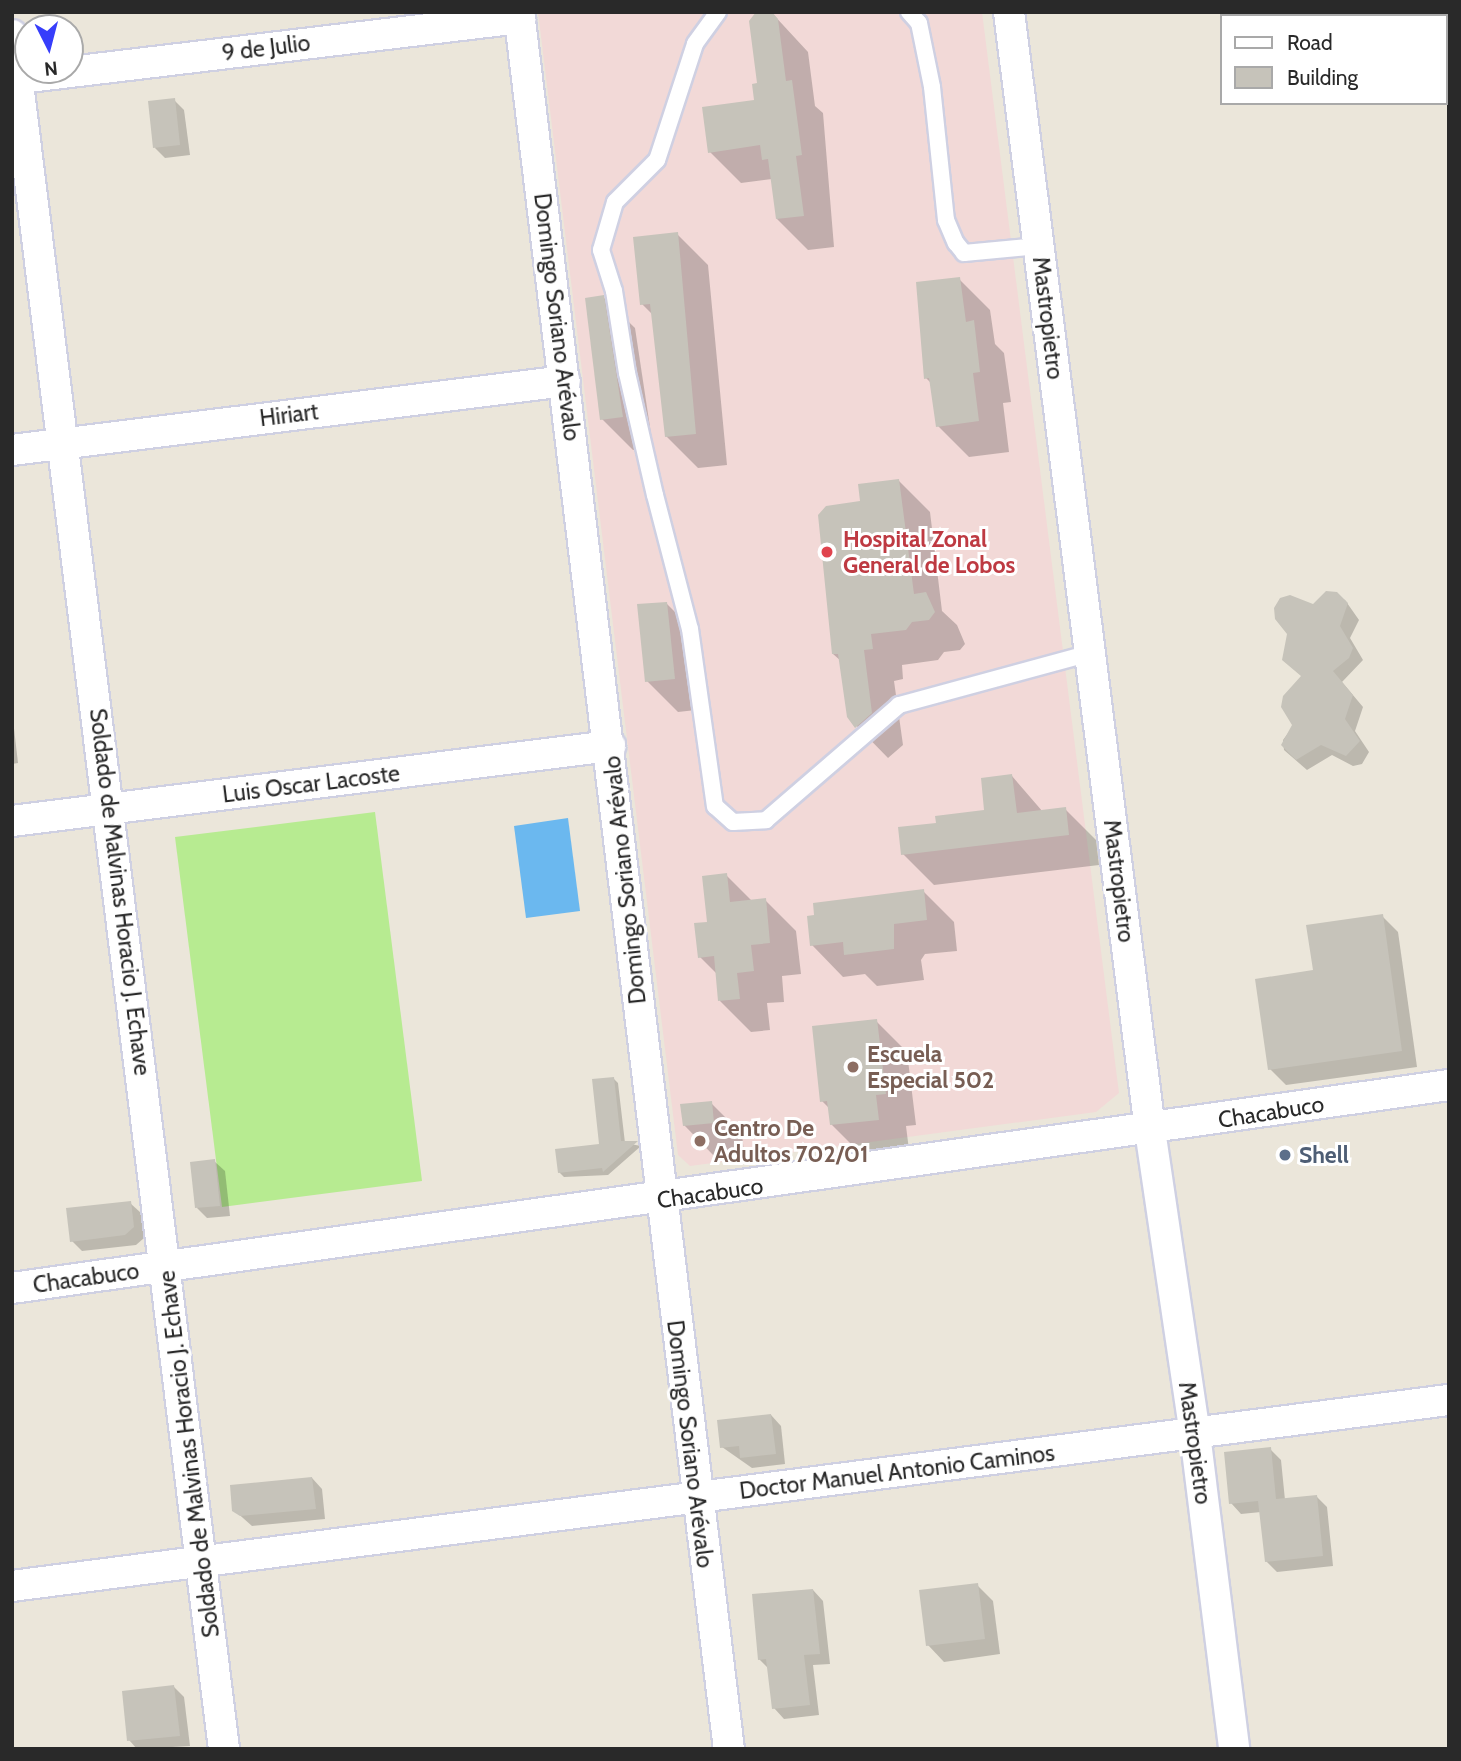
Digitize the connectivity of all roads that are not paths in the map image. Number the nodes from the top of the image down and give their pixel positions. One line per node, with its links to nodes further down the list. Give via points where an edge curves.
1 (718, 12): 13 (lane, via 695,44 657,160 615,202 601,250 614,290 627,373 690,629 715,806 733,822 766,820 899,705)
2 (909, 12): 9 (lane, via 919,23 933,87 946,220 956,243 964,253)
3 (1009, 12): 9 (street, Mastropietro)
4 (520, 15): 7 (street, 9 de Julio); 10 (street, Domingo Soriano Arévalo)
5 (12, 35): 6 (street, Soldado de Malvinas Horacio J. Echave)
6 (14, 64)
7 (84, 70)
8 (16, 84): 11 (street, Soldado de Malvinas Horacio J. Echave)
9 (1039, 246): 13 (street, Mastropietro)
10 (565, 381): 11 (street, Hiriart); 14 (street, Domingo Soriano Arévalo)
11 (62, 444): 12 (street, Hiriart); 15 (street, Soldado de Malvinas Horacio J. Echave)
12 (12, 450)
13 (1090, 653): 18 (street, Mastropietro)
14 (610, 746): 15 (street, Luis Oscar Lacoste); 19 (street, Domingo Soriano Arévalo)
15 (110, 809): 16 (street, Luis Oscar Lacoste); 20 (street, Soldado de Malvinas Horacio J. Echave)
16 (12, 821)
17 (1449, 1085): 18 (street, Chacabuco)
18 (1150, 1130): 19 (street, Chacabuco); 23 (street, Mastropietro)
19 (660, 1200): 20 (street, Chacabuco); 24 (street, Domingo Soriano Arévalo)
20 (167, 1267): 21 (street, Chacabuco); 25 (street, Soldado de Malvinas Horacio J. Echave)
21 (12, 1288)
22 (1449, 1400): 23 (street, Doctor Manuel Antonio Caminos)
23 (1195, 1434): 24 (street, Doctor Manuel Antonio Caminos); 29 (street, Mastropietro)
24 (696, 1497): 25 (street, Doctor Manuel Antonio Caminos); 28 (street, Domingo Soriano Arévalo)
25 (202, 1559): 26 (street, Doctor Manuel Antonio Caminos); 27 (street, Soldado de Malvinas Horacio J. Echave)
26 (12, 1586)
27 (224, 1749)
28 (729, 1749)
29 (1234, 1749)

